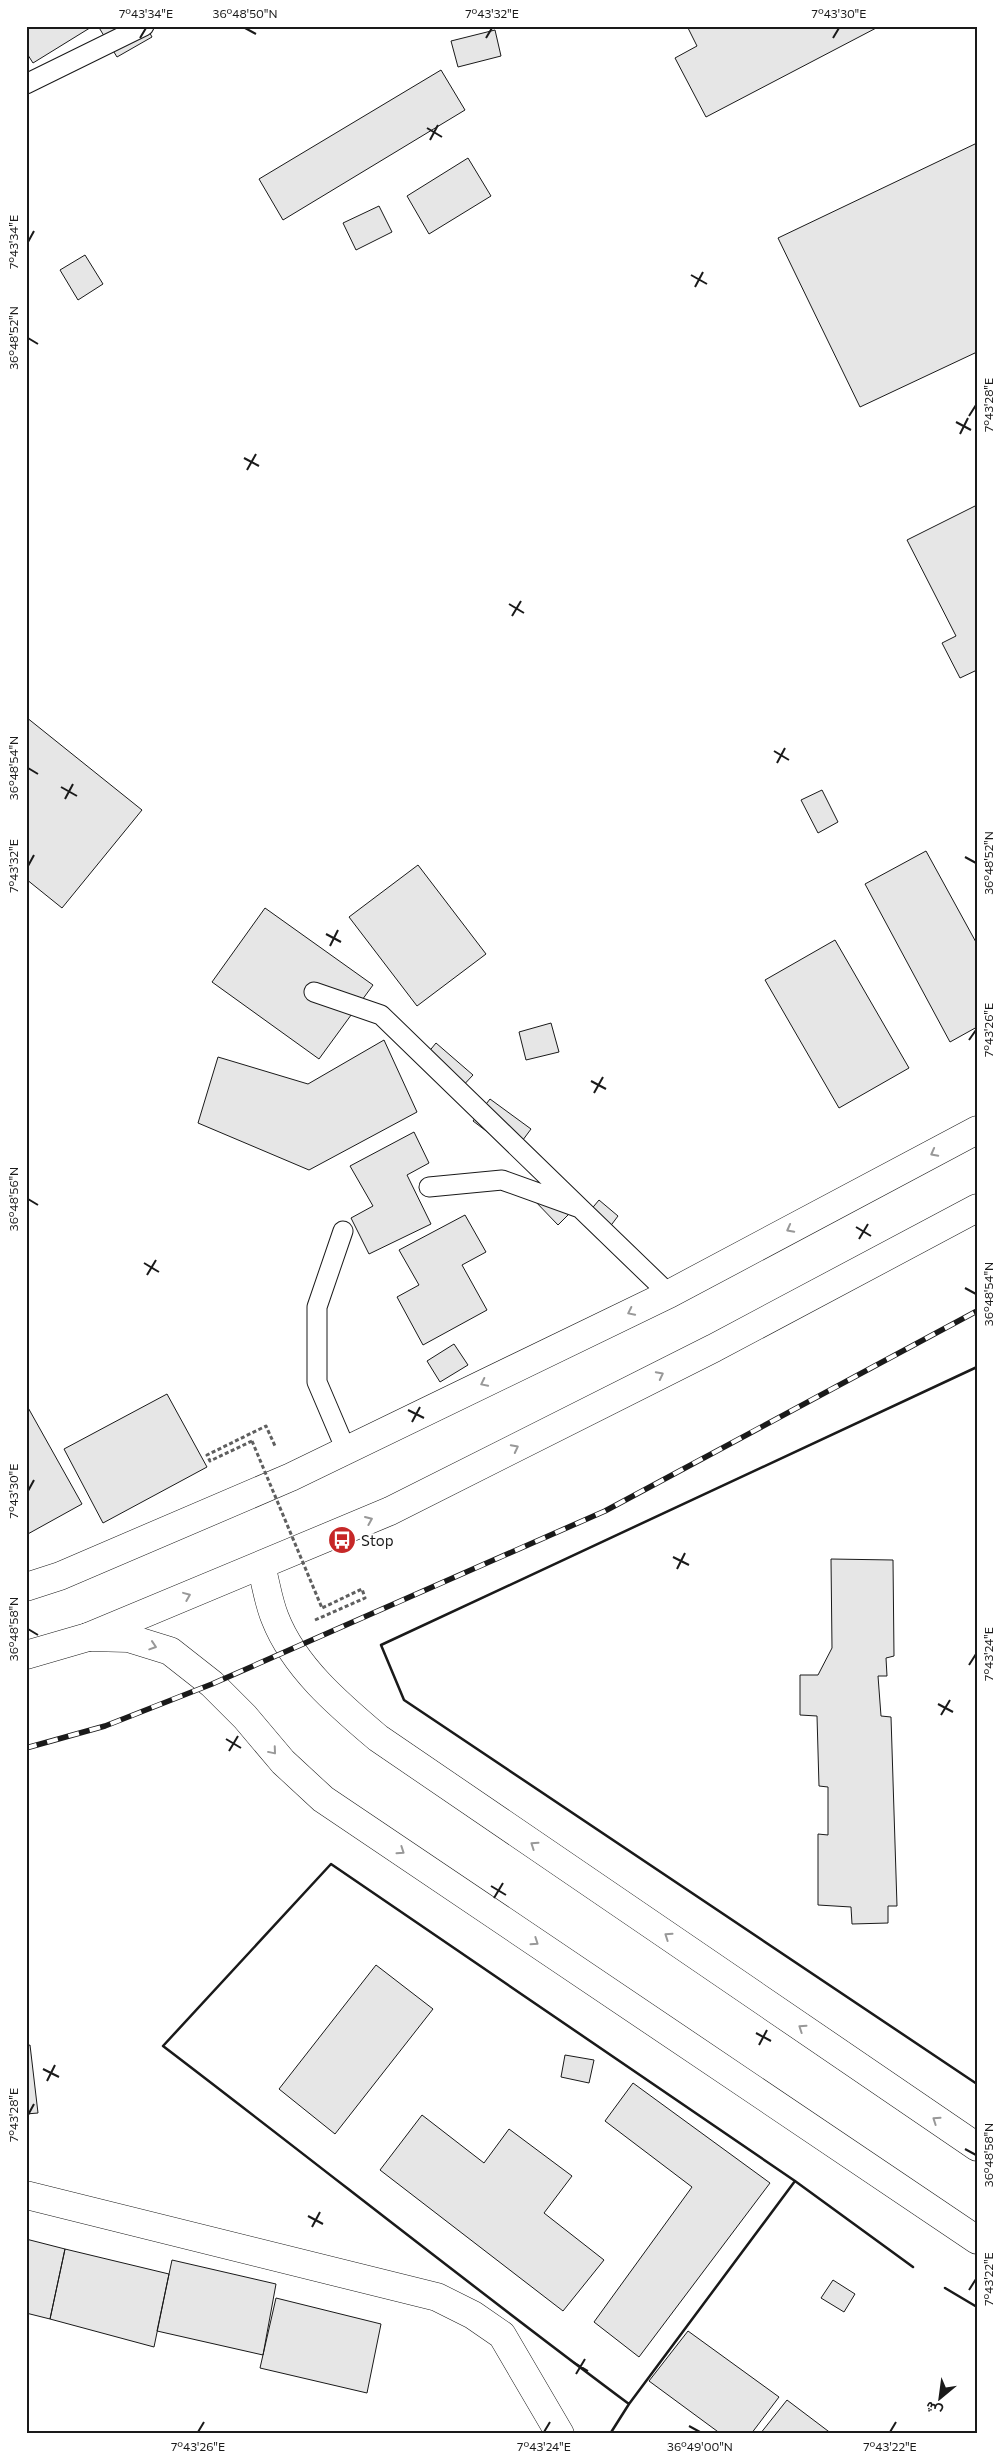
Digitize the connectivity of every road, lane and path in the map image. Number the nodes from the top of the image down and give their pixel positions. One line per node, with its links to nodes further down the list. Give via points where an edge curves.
1 (144, 26): 2 (lane)
2 (26, 84)
3 (314, 992): 6 (lane, via 381,1015)
4 (977, 1130): 9 (street, one-way to 9)
5 (430, 1187): 6 (lane, via 502,1180)
6 (580, 1208): 9 (lane)
7 (977, 1208): 12 (street, one-way to 7, via 407,1502 714,1348)
8 (343, 1231): 11 (lane, via 317,1307 318,1382)
9 (669, 1294): 11 (street, one-way to 11)
10 (266, 1426): 14 (path, bridge, via 207,1455 210,1461 252,1441 322,1608 362,1589 365,1598)
11 (346, 1450): 13 (street, via 291,1477 69,1572)
12 (261, 1566): 15 (street, one-way to 12); 17 (street, one-way to 12, via 378,1738 332,1698 292,1649 275,1618)
13 (26, 1587)
14 (316, 1620)
15 (88, 1637): 16 (street); 19 (street, one-way to 19, via 128,1638 170,1651 212,1684 283,1762 323,1798)
16 (26, 1655)
17 (977, 2147)
18 (26, 2195): 20 (street, via 437,2297 502,2335)
19 (977, 2240)
20 (560, 2434)

